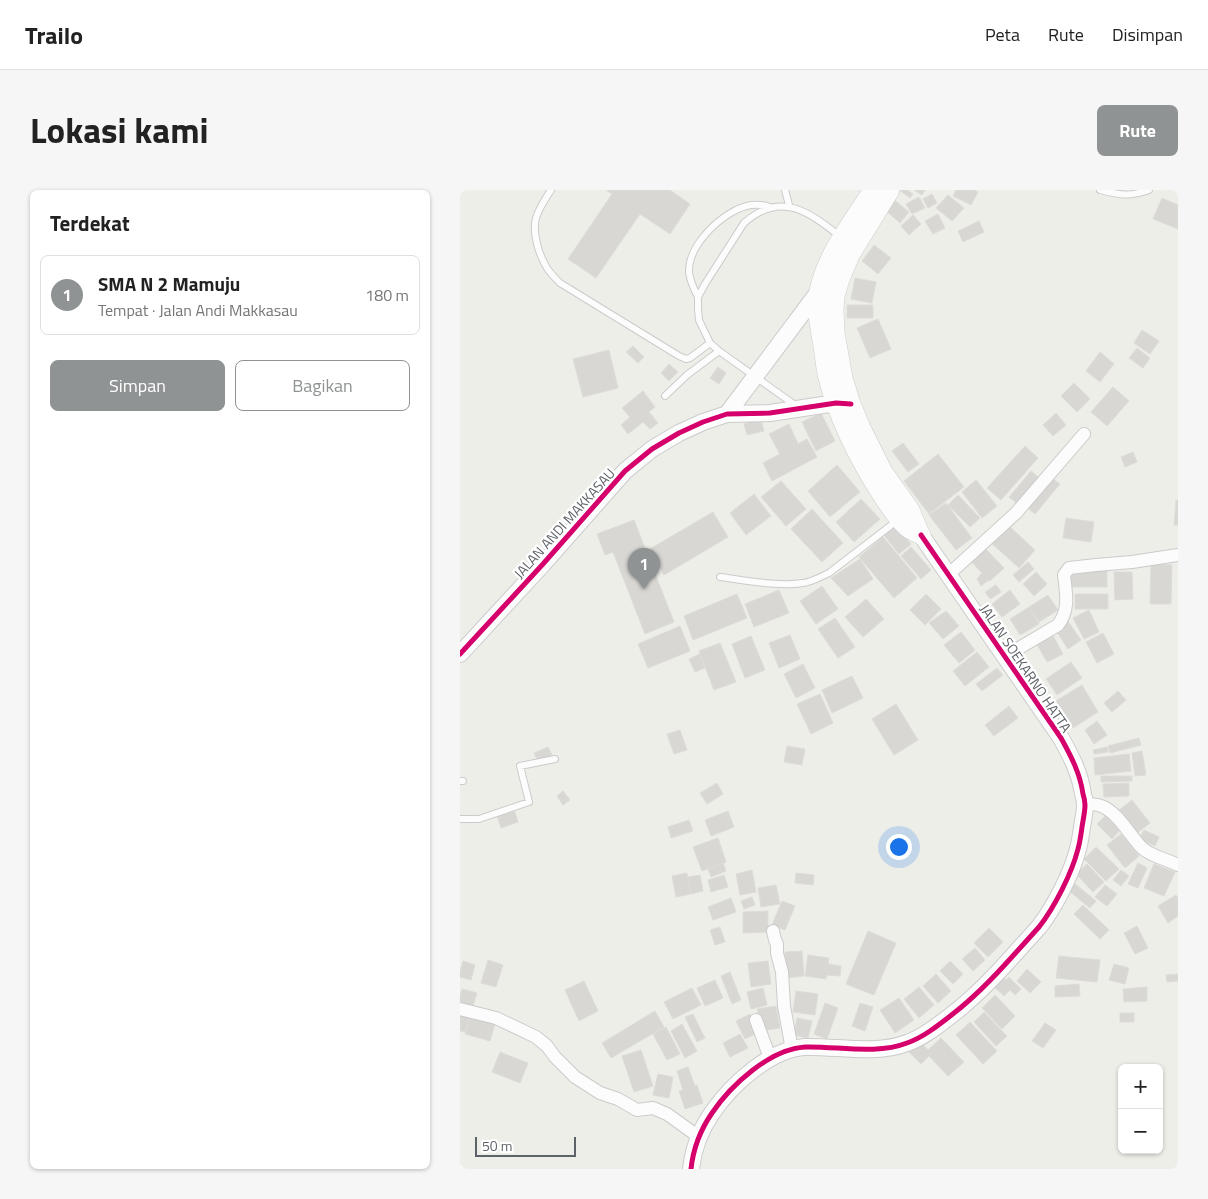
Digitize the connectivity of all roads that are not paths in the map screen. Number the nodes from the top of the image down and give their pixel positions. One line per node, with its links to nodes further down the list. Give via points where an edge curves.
1 (551, 190): 11 (lane, via 536,219 535,234 547,268 560,283 686,359)
2 (785, 190): 6 (lane)
3 (1100, 190): 4 (lane, via 1122,195)
4 (1149, 190)
5 (883, 191): 8 (main road, JALAN SOEKARNO HATTA); 15 (main road, JALAN SOEKARNO HATTA, via 850,255 835,296)
6 (789, 205): 7 (lane); 8 (lane)
7 (772, 207): 10 (lane, via 744,223); 10 (lane, via 762,204 743,207 712,227 701,241 689,270)
8 (842, 238): 9 (main road, JALAN SOEKARNO HATTA)
9 (819, 291): 13 (street); 15 (main road, JALAN SOEKARNO HATTA, via 818,310 827,373)
10 (698, 297): 11 (lane, via 699,320)
11 (710, 343): 12 (lane)
12 (719, 351): 13 (lane); 14 (lane)
13 (756, 377): 16 (lane); 17 (street)
14 (665, 396)
15 (844, 403): 16 (street, JALAN ANDI MAKKASAU); 19 (main road, JALAN SOEKARNO HATTA, via 846,428 865,465 876,485)
16 (799, 408): 17 (street, JALAN ANDI MAKKASAU, via 770,413)
17 (727, 414): 24 (street, JALAN ANDI MAKKASAU, via 679,433 625,471)
18 (1084, 434): 22 (street, via 1016,513)
19 (905, 514): 20 (main road, JALAN SOEKARNO HATTA, via 908,528); 23 (lane, via 828,573 804,583 786,585)
20 (921, 536): 22 (street, JALAN SOEKARNO HATTA)
21 (1178, 555): 25 (street, via 1069,568 1064,576 1066,604 1062,620)
22 (948, 576): 25 (street, JALAN SOEKARNO HATTA)
23 (720, 577)
24 (460, 654)
25 (1004, 657): 27 (street, JALAN SOEKARNO HATTA, via 1074,762)
26 (555, 760): 28 (lane, via 520,766 529,802 479,818)
27 (1086, 804): 29 (street, via 1102,806 1143,848); 33 (street, JALAN SOEKARNO HATTA, via 1078,849 1058,896 1040,925 974,997 907,1043 866,1049 804,1047)
28 (460, 819)
29 (1178, 864)
30 (773, 931): 33 (street)
31 (460, 1009): 35 (street, via 496,1018 536,1037 575,1077 600,1093 638,1110 653,1108 667,1114)
32 (756, 1020): 34 (street)
33 (792, 1050): 34 (street, JALAN SOEKARNO HATTA)
34 (770, 1058): 35 (street, JALAN SOEKARNO HATTA, via 728,1093)
35 (699, 1137): 36 (street, JALAN SOEKARNO HATTA)
36 (691, 1169)

